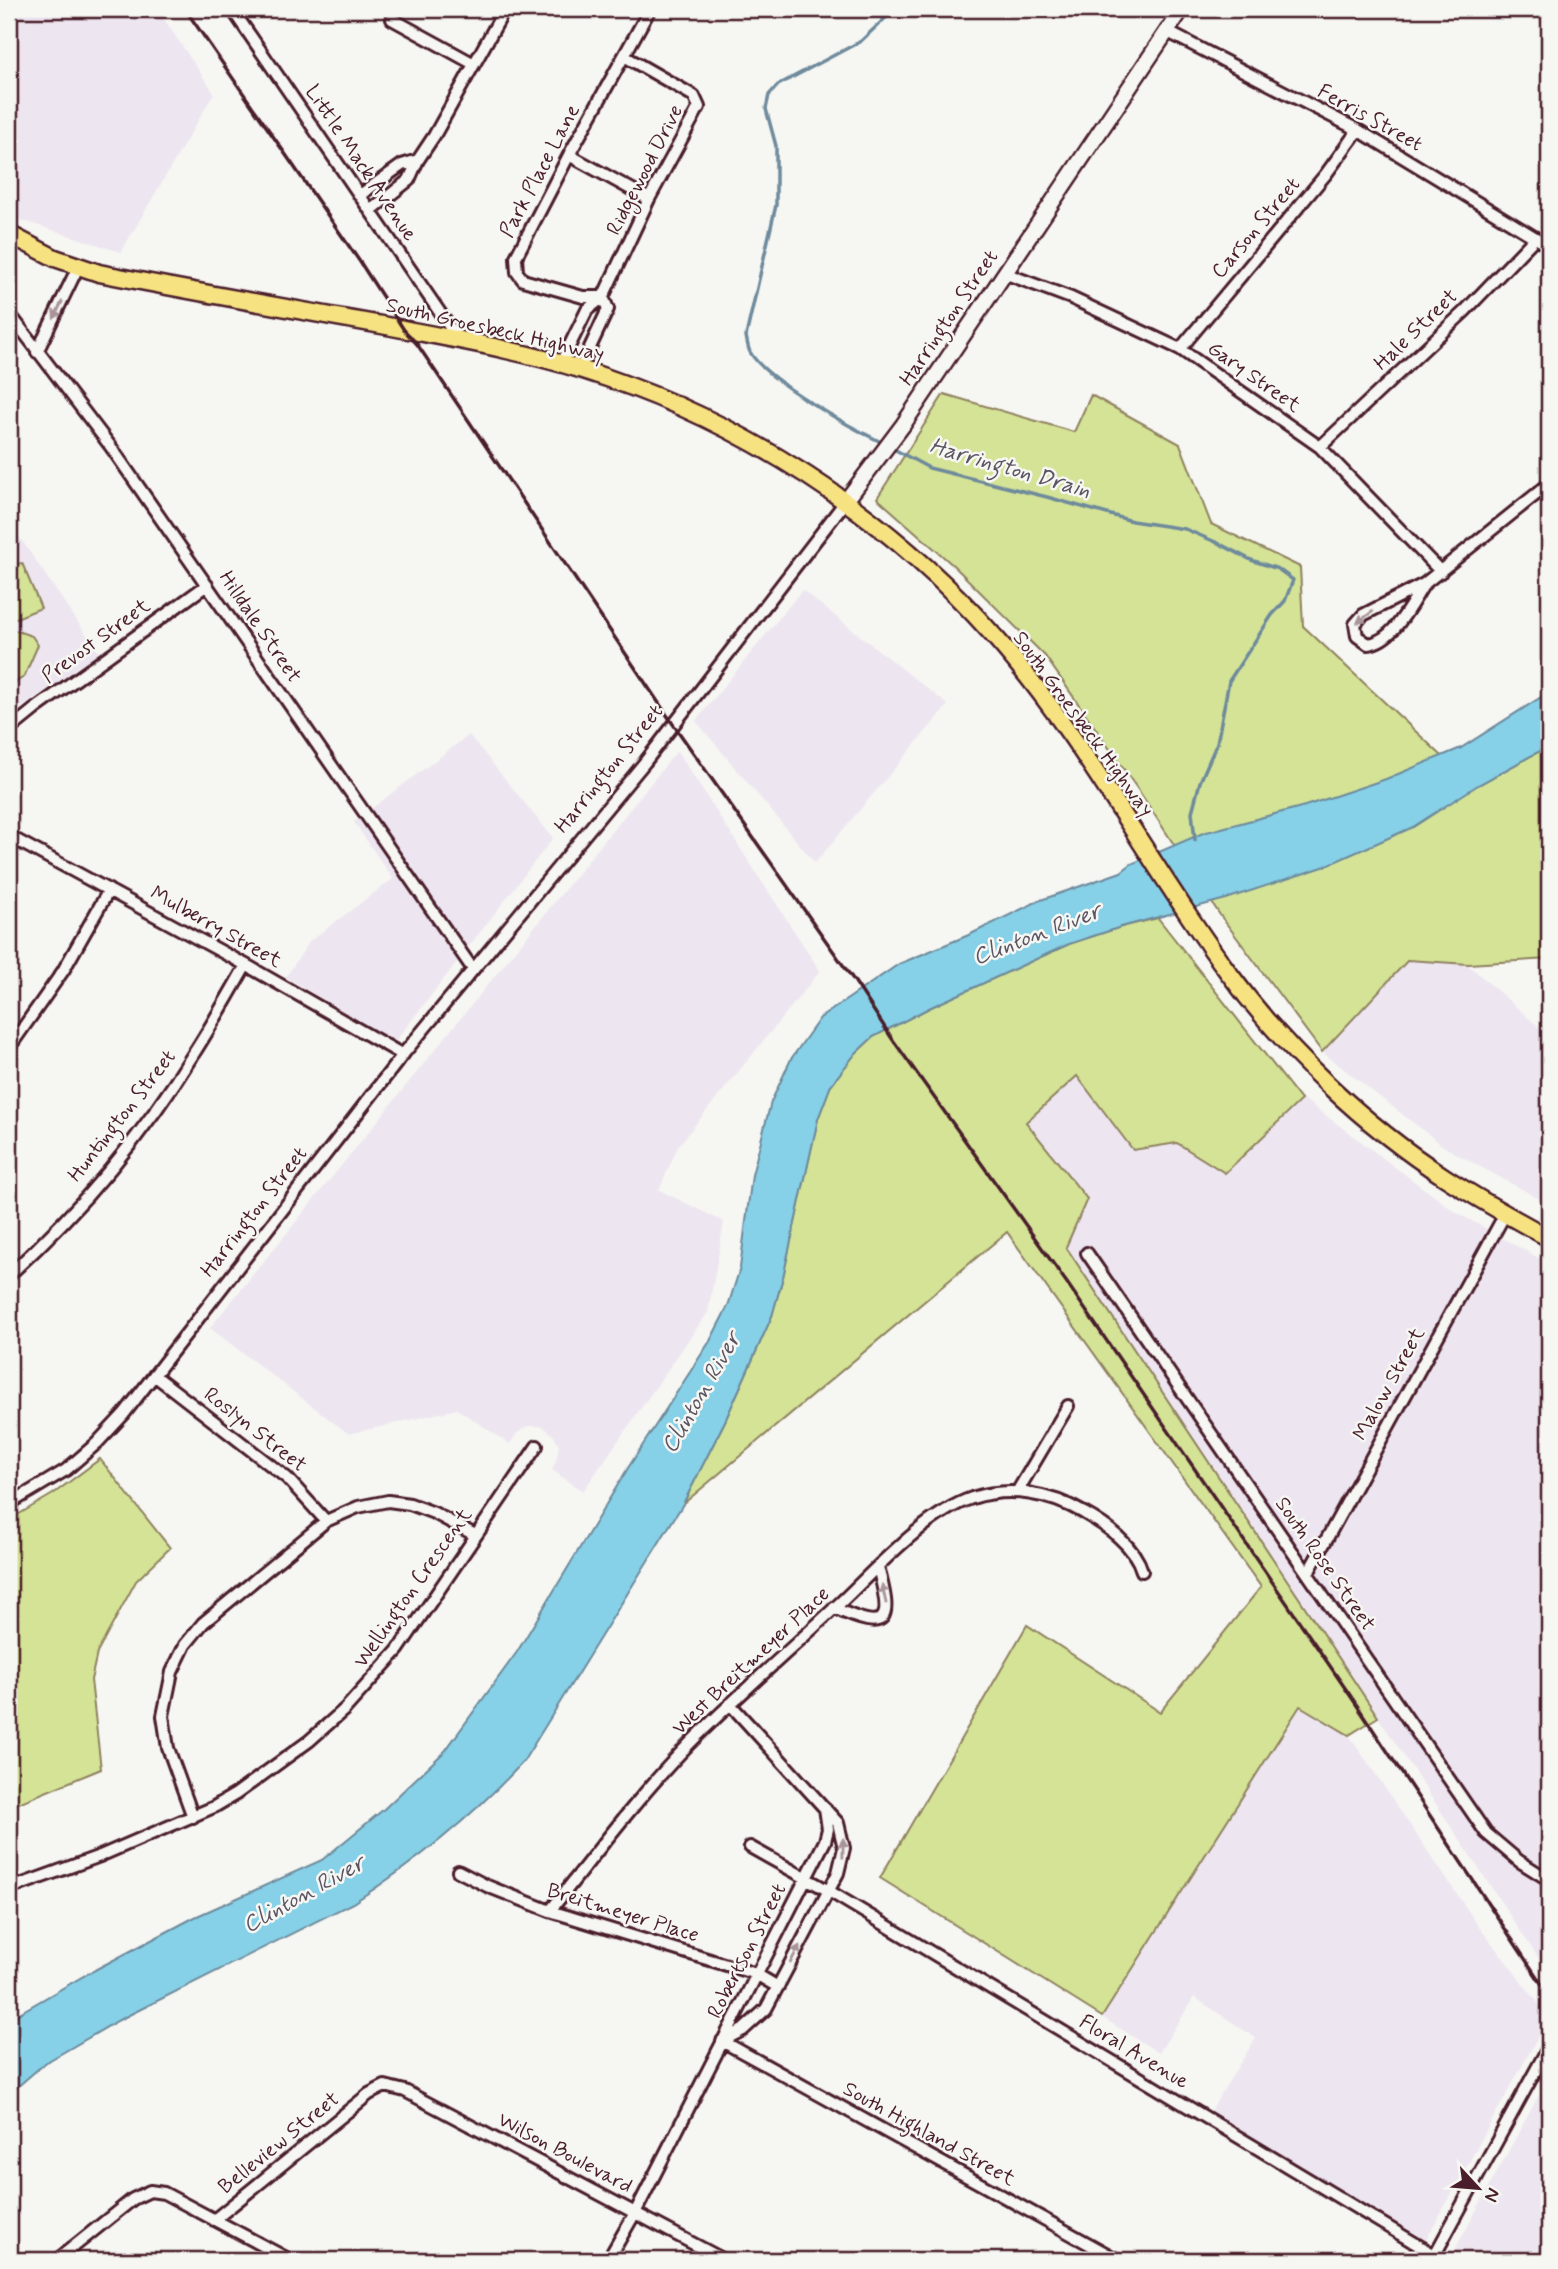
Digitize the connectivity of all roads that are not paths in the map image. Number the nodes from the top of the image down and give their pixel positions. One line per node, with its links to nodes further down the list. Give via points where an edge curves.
1 (232, 9): 12 (street, Little Mack Avenue)
2 (505, 9): 8 (street)
3 (650, 9): 7 (street, Park Place Lane)
4 (1182, 9): 6 (street, Harrington Street)
5 (393, 19): 8 (street)
6 (1168, 32): 9 (street, Ferris Street); 19 (street, Harrington Street)
7 (624, 56): 10 (street, Park Place Lane); 13 (street, Ridgewood Drive, via 698,102 698,111)
8 (474, 64): 11 (street)
9 (1358, 130): 16 (street, Ferris Street); 23 (street, Carson Street)
10 (569, 155): 13 (street); 20 (street, Park Place Lane, via 515,267 523,280 583,297)
11 (418, 160): 12 (street, via 402,165); 14 (street, via 409,180)
12 (360, 195): 14 (street, Little Mack Avenue)
13 (649, 200): 20 (street, Ridgewood Drive)
14 (370, 211): 22 (street, Little Mack Avenue)
15 (9, 234): 18 (main road, South Groesbeck Highway)
16 (1535, 238): 17 (street, Ferris Street); 27 (street, Hale Street, via 1465,311)
17 (1549, 246)
18 (78, 267): 22 (main road, South Groesbeck Highway); 24 (street, one-way to 24)
19 (1004, 274): 23 (street, Gary Street, via 1071,298); 29 (street, Harrington Street, via 876,464)
20 (603, 297): 25 (street, Ridgewood Drive, via 587,310); 26 (street, Ridgewood Drive, via 608,309)
21 (9, 313): 24 (street, Hilldale Street)
22 (458, 339): 25 (main road, South Groesbeck Highway)
23 (1180, 349): 27 (street, Gary Street)
24 (37, 352): 32 (street, Hilldale Street, via 111,447)
25 (561, 363): 26 (main road, South Groesbeck Highway)
26 (580, 369): 29 (main road, South Groesbeck Highway, via 631,386 740,435)
27 (1320, 447): 30 (street, Gary Street)
28 (1549, 484): 30 (street)
29 (845, 502): 37 (street, Harrington Street, via 645,762); 40 (main road, South Groesbeck Highway, via 916,558 995,637 1053,712 1194,923 1263,1016 1328,1083 1406,1149)
30 (1441, 572): 31 (street)
31 (1424, 584): 31 (street, one-way to 31, via 1363,615 1355,624 1357,636 1368,644 1383,638)
32 (207, 585): 33 (street, Prevost Street); 37 (street, Hilldale Street)
33 (9, 730)
34 (9, 836): 35 (street, Mulberry Street)
35 (109, 890): 36 (street, Mulberry Street); 38 (street, via 56,982)
36 (246, 965): 39 (street, Mulberry Street); 43 (street, Huntington Street, via 194,1054 147,1121 76,1207)
37 (472, 968): 39 (street, Harrington Street)
38 (9, 1048)
39 (403, 1055): 44 (street, Harrington Street)
40 (1504, 1214): 41 (main road, South Groesbeck Highway); 53 (street, Malow Street)
41 (1549, 1238)
42 (1087, 1253): 53 (street, South Rose Street)
43 (9, 1275)
44 (154, 1375): 48 (street, Harrington Street, via 86,1454); 49 (street, Roslyn Street, via 287,1479)
45 (1068, 1406): 47 (street)
46 (537, 1446): 50 (street, Wellington Crescent)
47 (1017, 1492): 51 (street, West Breitmeyer Place, via 980,1496 953,1507 911,1536); 52 (street, West Breitmeyer Place, via 1054,1498 1086,1514 1129,1548)
48 (9, 1504)
49 (326, 1521): 50 (street, via 358,1507 388,1502 421,1507); 57 (street, via 203,1623 178,1658 166,1695 164,1731)
50 (475, 1535): 57 (street, Wellington Crescent, via 398,1650 353,1701 309,1741 236,1794)
51 (878, 1567): 54 (street, West Breitmeyer Place); 54 (street, one-way to 51, via 869,1622 883,1616 887,1604)
52 (1142, 1571)
53 (1308, 1573): 61 (street, South Rose Street, via 1486,1832)
54 (834, 1608): 55 (street, West Breitmeyer Place)
55 (730, 1704): 56 (street, Robertson Street); 64 (street, West Breitmeyer Place, via 650,1788)
56 (825, 1808): 60 (street, Robertson Street, via 827,1835); 63 (street, Robertson Street, one-way to 56, via 844,1842 838,1824)
57 (193, 1817): 62 (street, Wellington Crescent)
58 (750, 1847): 60 (street, Floral Avenue)
59 (458, 1871): 64 (street, Breitmeyer Place)
60 (806, 1878): 63 (street, Floral Avenue); 65 (street, Robertson Street)
61 (1549, 1880)
62 (9, 1889)
63 (829, 1891): 66 (street, Robertson Street, one-way to 63); 72 (street, Floral Avenue)
64 (550, 1911): 65 (street, Breitmeyer Place)
65 (756, 1975): 66 (street, Breitmeyer Place); 67 (street, Robertson Street)
66 (778, 1987): 67 (street, Robertson Street, via 754,2021)
67 (722, 2042): 70 (street, Robertson Street); 77 (street, South Highland Street)
68 (1549, 2046): 72 (street)
69 (385, 2086): 70 (street, Wilson Boulevard, via 405,2091); 71 (street, Belleview Street)
70 (636, 2211): 75 (street, Robertson Street); 76 (street, Wilson Boulevard)
71 (214, 2220): 73 (street, Belleview Street, via 164,2193 150,2191 133,2199); 74 (street)
72 (1436, 2259)
73 (57, 2260)
74 (290, 2260)
75 (608, 2260)
76 (724, 2260)
77 (1118, 2260)

